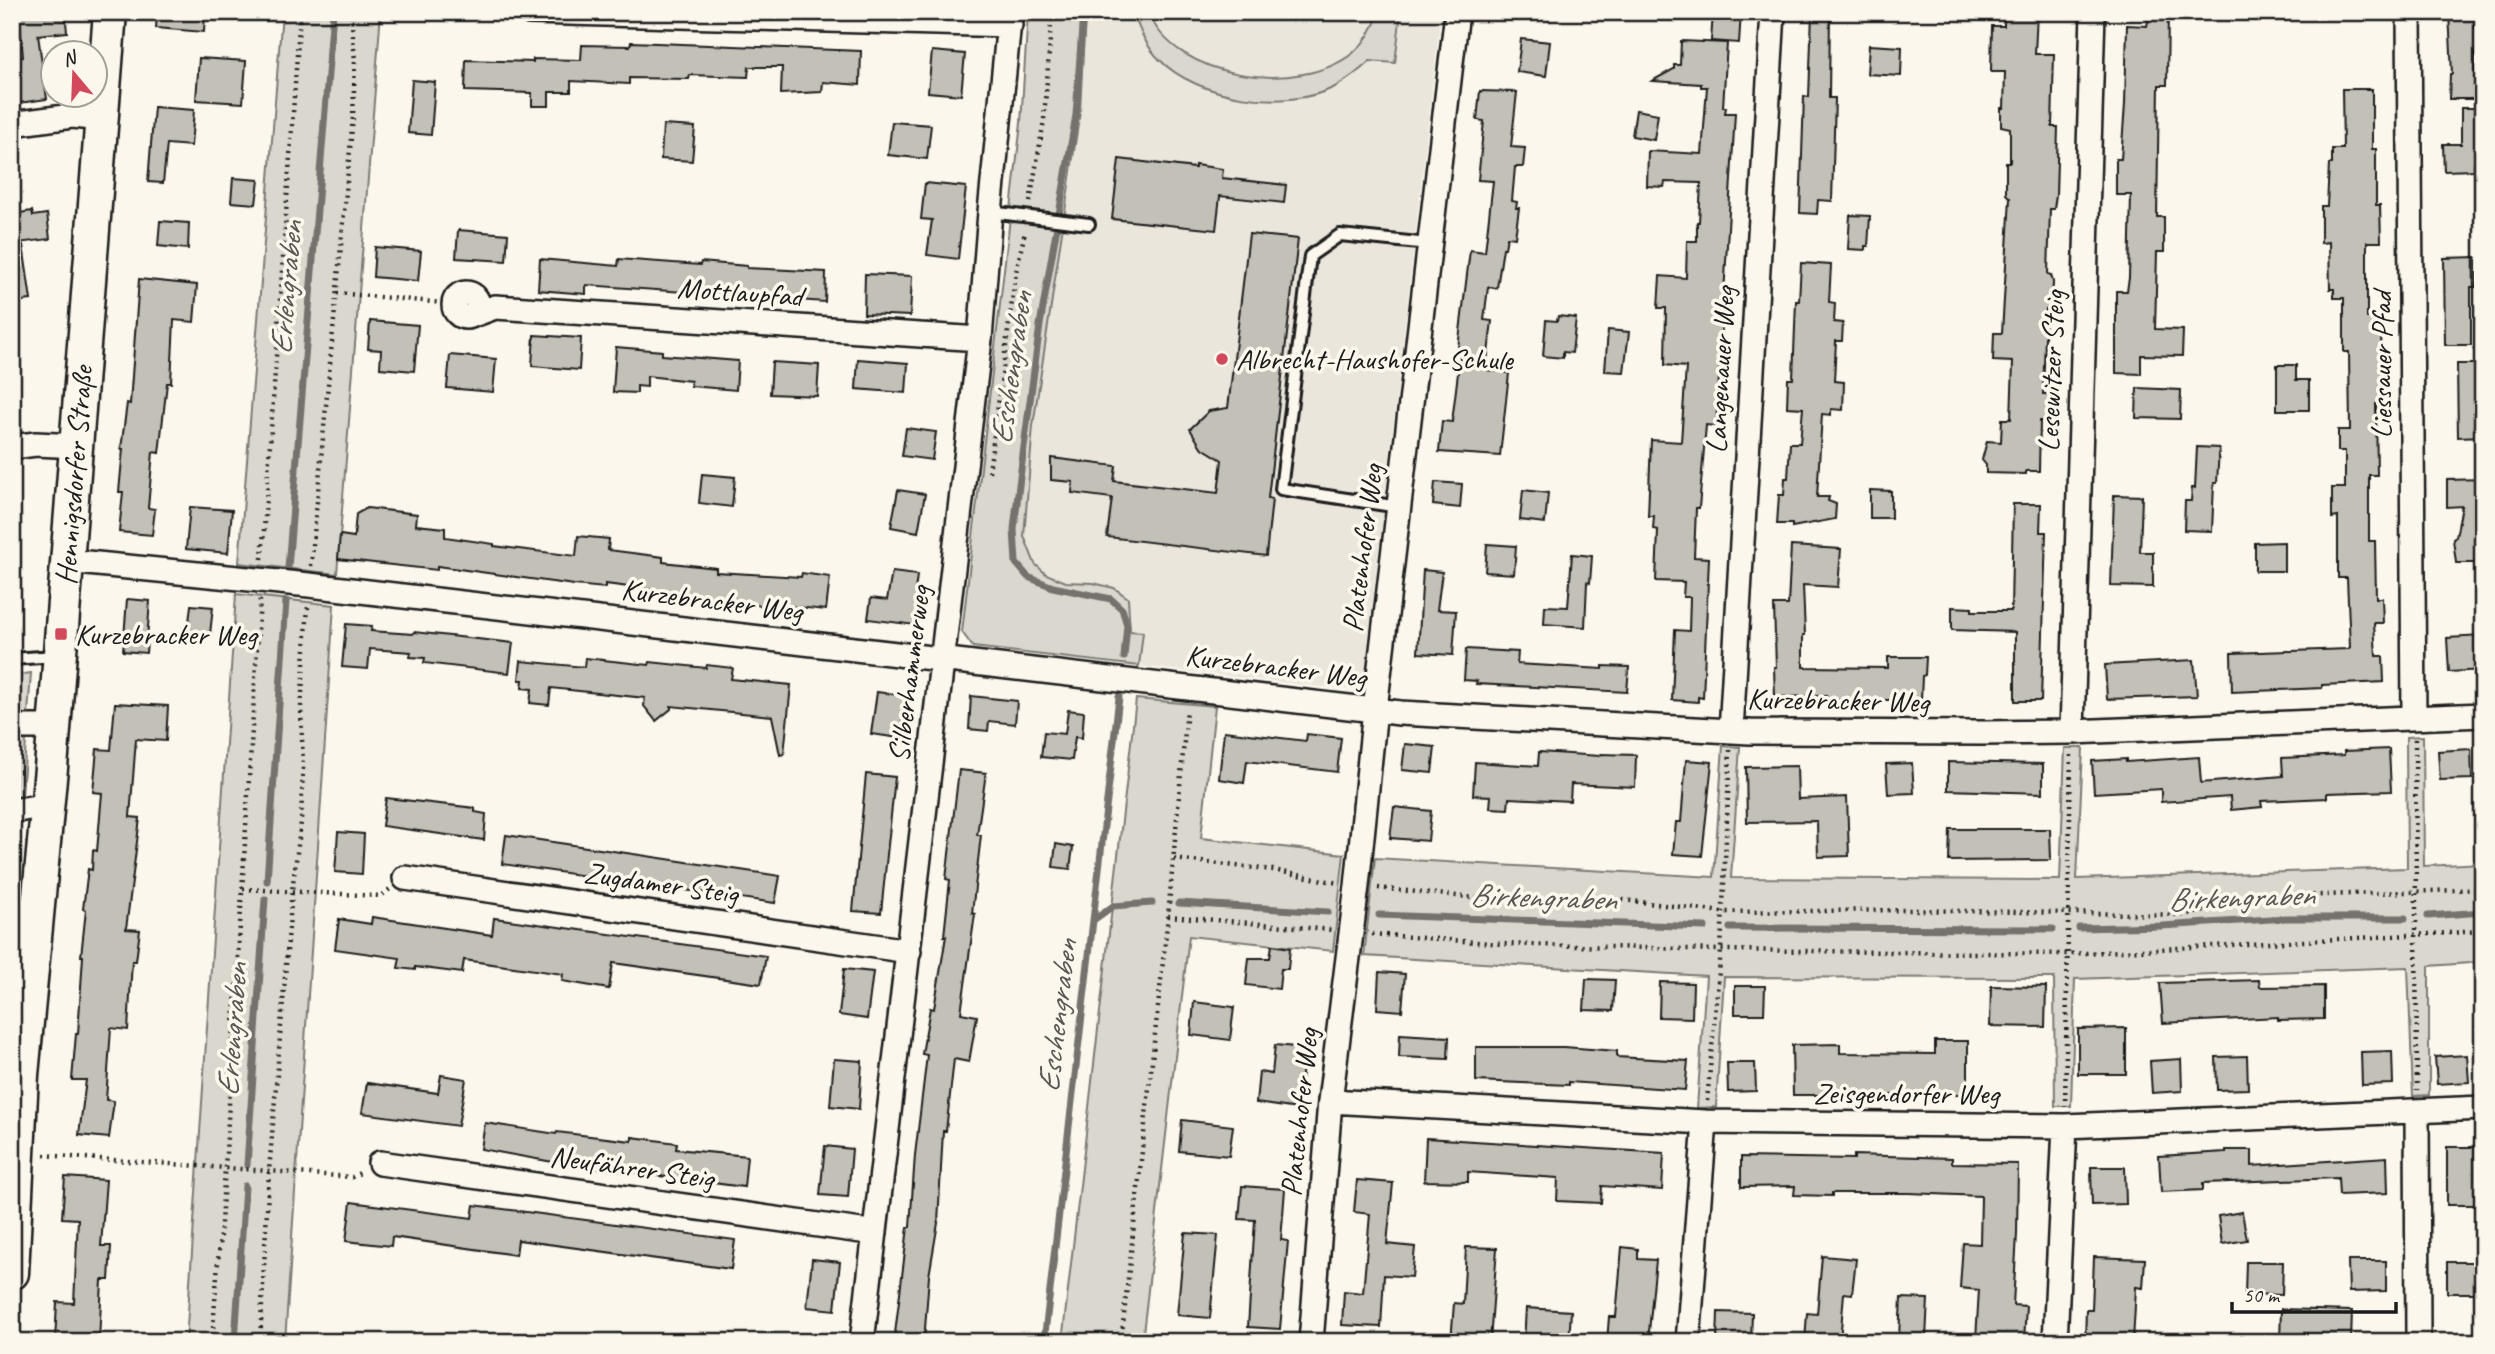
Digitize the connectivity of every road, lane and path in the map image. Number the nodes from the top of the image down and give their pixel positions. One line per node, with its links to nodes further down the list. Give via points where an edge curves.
1 (110, 12): 12 (main road, Hennigsdorfer Straße)
2 (300, 12): 27 (path)
3 (351, 12): 18 (path, via 353,117)
4 (530, 12): 10 (street)
5 (1052, 12): 15 (path)
6 (1457, 12): 17 (street, Platenhofer Weg)
7 (1773, 12): 38 (street, Langenauer Weg)
8 (2093, 12): 39 (street, Lesewitzer Steig)
9 (2409, 12): 35 (street, Liessauer Pfad)
10 (853, 17): 11 (street)
11 (1010, 18): 14 (street, Silberhammerweg)
12 (103, 119): 13 (street, via 72,116); 22 (main road, Hennigsdorfer Straße)
13 (12, 124)
14 (990, 212): 15 (lane); 21 (street, Silberhammerweg)
15 (1032, 217): 16 (lane); 24 (path, via 1016,272)
16 (1084, 223)
17 (1429, 244): 25 (street, Platenhofer Weg); 25 (lane, via 1340,235 1310,257 1281,489)
18 (337, 293): 19 (path); 28 (path)
19 (454, 304)
20 (483, 307): 21 (street, Mottlaupfad)
21 (980, 339): 31 (street, Silberhammerweg)
22 (77, 446): 23 (street); 26 (main road, Hennigsdorfer Straße)
23 (12, 447)
24 (987, 481)
25 (1399, 507): 33 (street, Platenhofer Weg)
26 (67, 561): 27 (street, Kurzebracker Weg); 29 (main road, Hennigsdorfer Straße)
27 (261, 581): 28 (street, Kurzebracker Weg); 46 (path)
28 (309, 586): 31 (street, Kurzebracker Weg); 48 (path, via 301,707 301,822)
29 (59, 656): 30 (lane); 37 (main road, Hennigsdorfer Straße)
30 (12, 659)
31 (943, 659): 32 (street, Kurzebracker Weg); 57 (street, Silberhammerweg)
32 (1189, 688): 33 (street, Kurzebracker Weg); 42 (path)
33 (1375, 709): 38 (street, Kurzebracker Weg); 44 (street, Platenhofer Weg)
34 (2483, 715): 35 (street, Kurzebracker Weg)
35 (2414, 718): 39 (street, Kurzebracker Weg); 47 (path)
36 (12, 727): 37 (street)
37 (52, 727): 40 (main road, Hennigsdorfer Straße)
38 (1731, 731): 39 (street, Kurzebracker Weg); 50 (path)
39 (2072, 732): 51 (path)
40 (48, 805): 41 (street); 49 (main road, Hennigsdorfer Straße)
41 (12, 811)
42 (1174, 859): 44 (path, via 1273,870); 52 (path)
43 (405, 878): 48 (path, via 380,896); 57 (street, Zugdamer Steig)
44 (1357, 886): 50 (path, via 1506,901 1623,900); 54 (street, Platenhofer Weg)
45 (2483, 889): 47 (path)
46 (243, 890): 48 (path); 67 (path)
47 (2417, 890): 51 (path, via 2272,897 2185,915); 55 (path)
48 (292, 891): 68 (path)
49 (25, 910): 59 (main road, Hennigsdorfer Straße)
50 (1722, 912): 51 (path); 56 (path)
51 (2069, 914): 58 (path)
52 (1168, 916): 54 (path); 74 (path)
53 (2483, 931): 55 (path)
54 (1351, 932): 56 (path, via 1502,944); 60 (street, Platenhofer Weg)
55 (2417, 936): 58 (path); 62 (path)
56 (1721, 950): 58 (path); 63 (path)
57 (909, 951): 69 (street, Silberhammerweg)
58 (2068, 954): 64 (path)
59 (21, 1001): 65 (main road, Hennigsdorfer Straße)
60 (1330, 1101): 63 (street, Zeisgendorfer Weg); 75 (street, Platenhofer Weg)
61 (2483, 1108): 62 (street, Zeisgendorfer Weg)
62 (2417, 1112): 64 (street, Zeisgendorfer Weg); 78 (street)
63 (1705, 1122): 64 (street, Zeisgendorfer Weg); 76 (street)
64 (2065, 1126): 77 (street)
65 (19, 1153): 67 (path); 70 (main road, Hennigsdorfer Straße)
66 (380, 1163): 68 (path, via 352,1177); 69 (street, Neufährer Steig)
67 (225, 1169): 68 (path); 71 (path)
68 (269, 1172): 72 (path)
69 (875, 1233): 73 (street, Silberhammerweg)
70 (13, 1257)
71 (212, 1342)
72 (260, 1342)
73 (862, 1342)
74 (1121, 1342)
75 (1311, 1342)
76 (1688, 1342)
77 (2054, 1342)
78 (2418, 1342)

